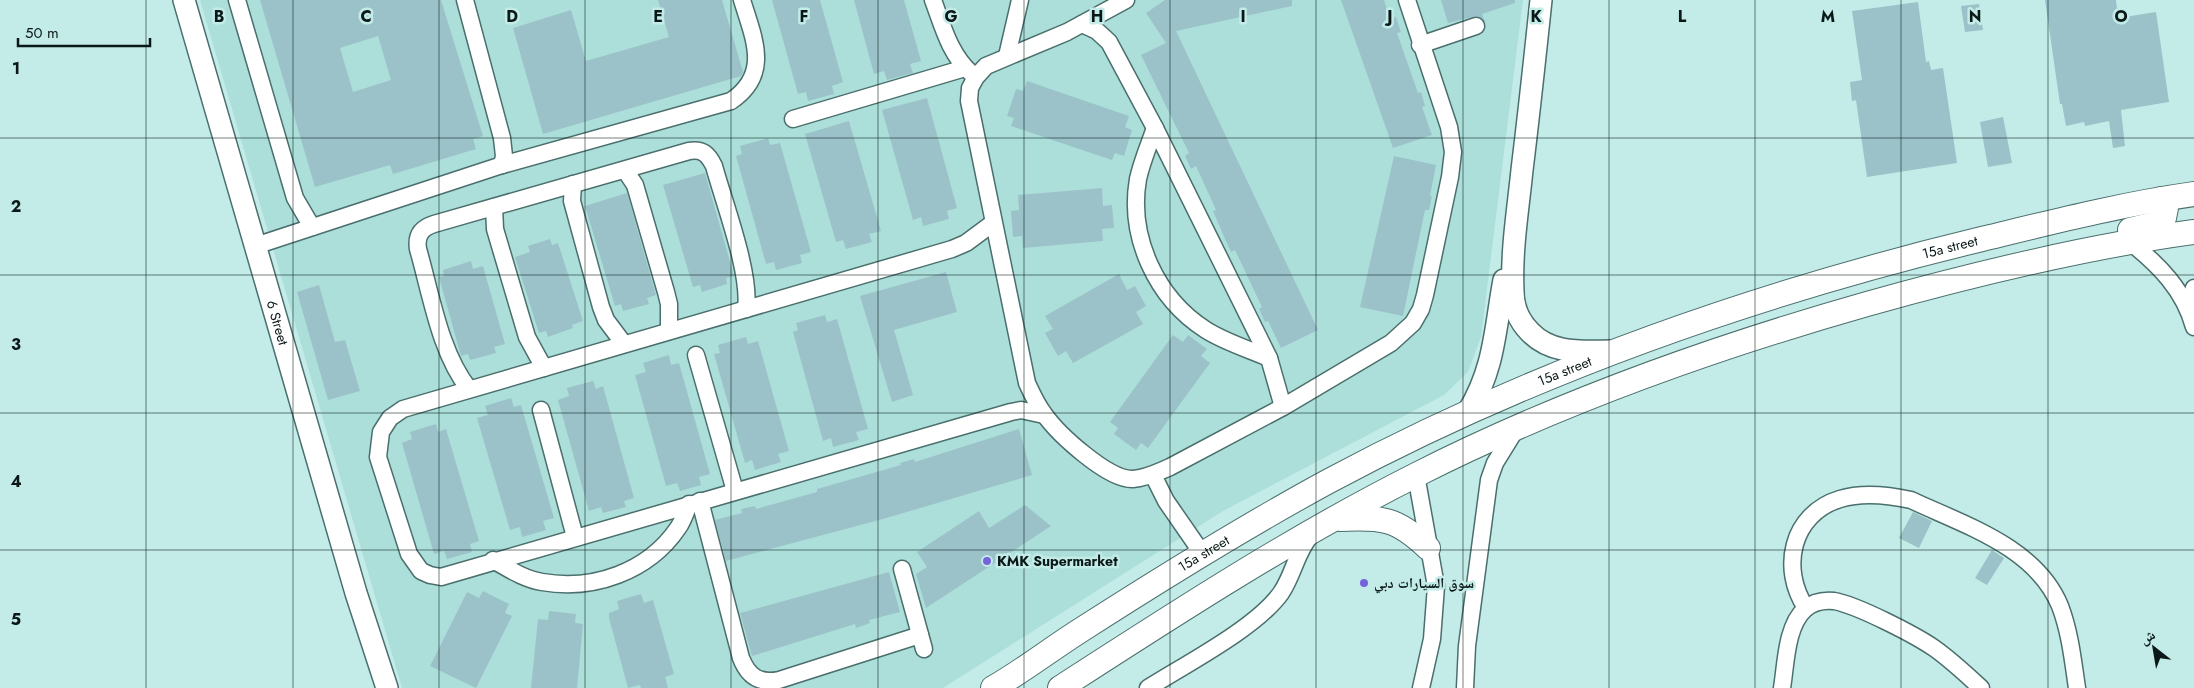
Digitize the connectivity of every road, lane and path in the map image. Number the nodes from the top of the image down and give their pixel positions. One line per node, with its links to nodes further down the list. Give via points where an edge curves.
1 (184, 0): 28 (street, 6 Street)
2 (238, 0): 24 (street, via 295,198)
3 (466, 0): 17 (street, via 502,138)
4 (742, 0): 17 (street, via 754,40 756,69 752,82 731,102)
5 (933, 0): 14 (street, via 949,44)
6 (1020, 0): 13 (street)
7 (1126, 0): 10 (street)
8 (1406, 0): 12 (street)
9 (1542, 0): 26 (street)
10 (1082, 24): 13 (street); 16 (street, via 1109,42)
11 (1476, 26): 12 (street)
12 (1420, 44): 41 (street, via 1449,128 1453,152 1421,310 1391,343)
13 (1007, 56): 14 (street)
14 (971, 72): 15 (street); 23 (street, via 968,101)
15 (793, 119)
16 (1156, 128): 38 (street); 38 (street, via 1144,158 1136,201 1142,245 1150,265 1169,296 1189,318 1226,340)
17 (502, 165): 24 (street)
18 (625, 170): 19 (street); 32 (street, via 696,150 708,154 745,275); 34 (street, via 635,185 666,292)
19 (573, 184): 22 (street); 35 (street, via 572,201 601,308)
20 (2194, 194): 21 (main road, 15a street)
21 (2161, 199): 29 (main road, via 2166,213 2160,222 1988,263); 36 (main road, 15a street, via 1875,265 1716,313)
22 (494, 207): 39 (street, via 495,229 527,337); 40 (street, via 427,226 417,242 449,356)
23 (993, 223): 32 (street, via 952,249); 44 (street, via 1027,383)
24 (312, 227): 28 (street)
25 (2194, 232): 27 (main road)
26 (1515, 236): 36 (street, via 1513,292 1521,320 1529,332 1554,347 1568,351); 43 (street, via 1490,366)
27 (2130, 242): 29 (main road); 31 (street, via 2163,271)
28 (255, 246): 58 (street, 6 Street)
29 (1956, 279): 45 (main road, via 1692,358)
30 (2194, 288): 31 (street)
31 (2188, 306): 33 (street)
32 (746, 309): 34 (street)
33 (2194, 327)
34 (669, 331): 35 (street)
35 (624, 344): 39 (street)
36 (1612, 351): 43 (main road, 15a street); 47 (main road, via 1580,376 1432,444 1422,455)
37 (696, 355): 48 (street)
38 (1269, 358): 41 (street)
39 (544, 368): 40 (street)
40 (469, 389): 55 (street, via 396,413 381,432 378,456 408,554 421,571 441,577)
41 (1283, 407): 46 (street)
42 (541, 410): 52 (street)
43 (1468, 412): 54 (main road, 15a street, via 1329,482)
44 (1044, 415): 46 (street, via 1106,471 1132,479); 48 (street, via 1016,411)
45 (1517, 428): 47 (main road); 65 (street, via 1495,463 1489,480 1467,646)
46 (1153, 475): 54 (street, via 1166,501)
47 (1416, 475): 50 (main road); 53 (street)
48 (735, 491): 49 (street)
49 (695, 502): 52 (street); 55 (street, via 662,547 641,564 618,576 593,583 541,582); 56 (street, via 741,658 751,676 760,680 779,680 922,642)
50 (1336, 519): 51 (main road); 53 (main road, via 1367,517 1397,523)
51 (1314, 531): 62 (main road, via 1221,585); 63 (street, via 1299,552 1282,592 1269,607 1240,630)
52 (575, 537): 55 (street)
53 (1428, 548): 64 (street, via 1436,586 1435,612)
54 (1202, 553): 61 (main road, 15a street)
55 (493, 560)
56 (902, 569)
57 (1806, 608): 66 (street, via 1793,627); 67 (street, via 1820,602 1835,601 1888,623 1934,648); 68 (street, via 1793,584 1791,557 1794,543 1812,516 1839,499 1857,496 1894,496 1911,500 2015,552 2032,567 2060,605)
58 (372, 646): 59 (street, 6 Street); 60 (street, 6 Street)
59 (380, 688)
60 (387, 688)
61 (993, 688)
62 (1060, 688)
63 (1148, 688)
64 (1421, 688)
65 (1465, 688)
66 (1782, 688)
67 (1981, 688)
68 (2077, 688)

